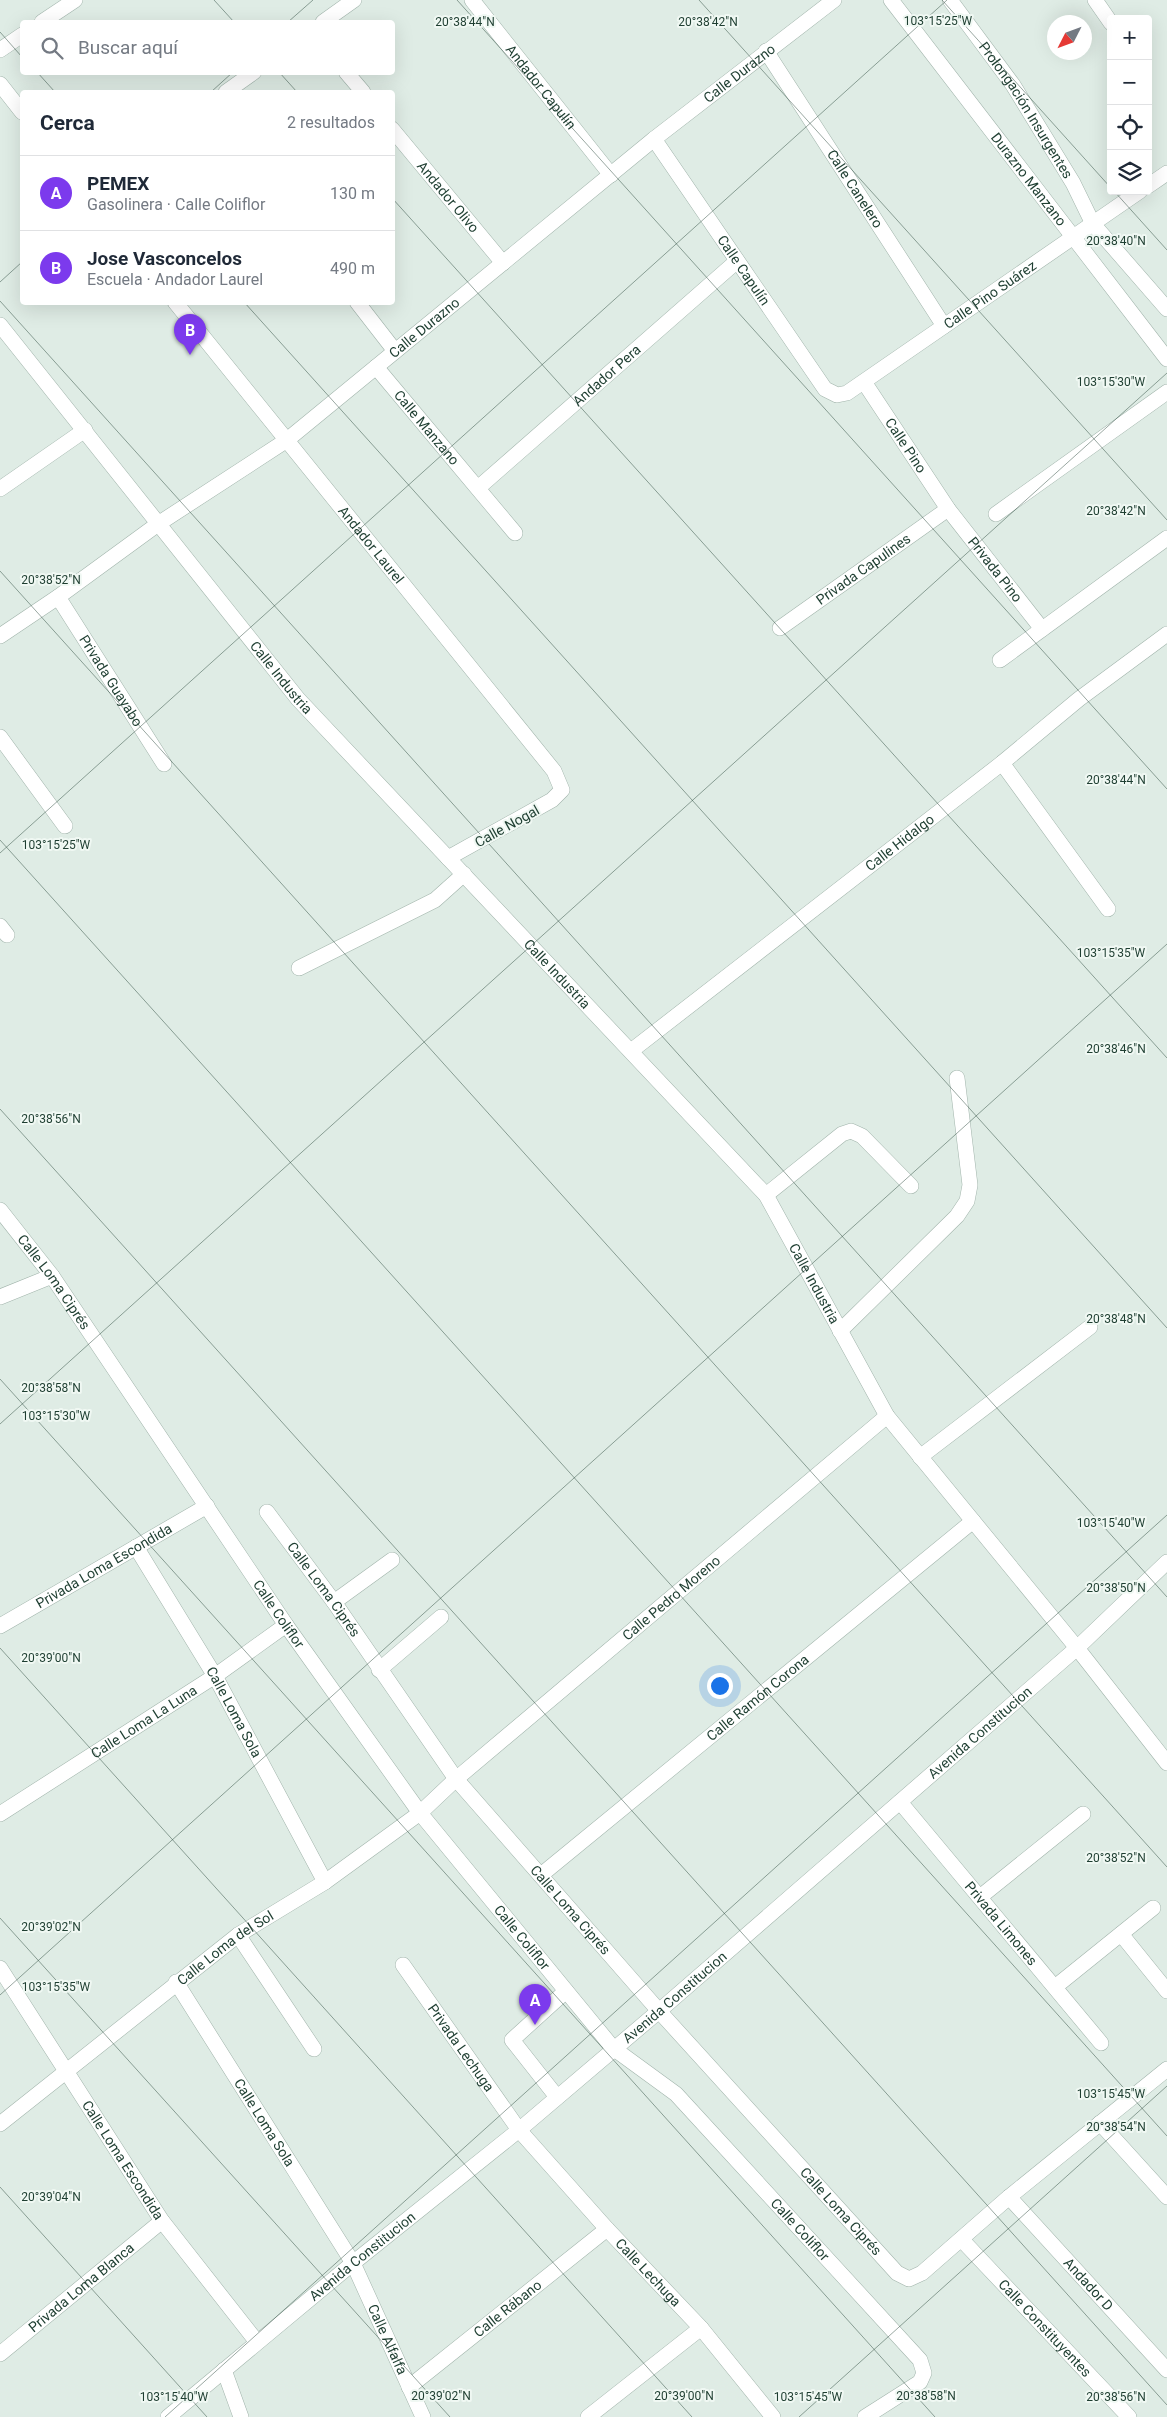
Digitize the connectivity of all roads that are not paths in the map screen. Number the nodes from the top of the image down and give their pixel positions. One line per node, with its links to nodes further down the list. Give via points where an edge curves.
1 (76, 0): 9 (street)
2 (354, 0): 10 (street)
3 (472, 0): 23 (street, Andador Capulín)
4 (834, 0): 13 (street, Calle Durazno)
5 (891, 0): 27 (street, Durazno Manzano)
6 (950, 0): 26 (street, Prolongación Insurgentes, via 1013,85 1073,183)
7 (1095, 0): 8 (street)
8 (1107, 17)
9 (45, 20)
10 (326, 20)
11 (20, 36): 12 (street)
12 (0, 50)
13 (766, 51): 21 (street, Calle Durazno); 33 (street, Calle Canelero)
14 (250, 75): 17 (street)
15 (349, 75): 18 (street)
16 (0, 84): 19 (street)
17 (229, 90)
18 (361, 90)
19 (20, 109)
20 (395, 132): 29 (street, Andador Olivo)
21 (654, 139): 23 (street, Calle Durazno); 28 (street, Calle Capulín)
22 (1167, 173): 24 (street)
23 (611, 175): 29 (street, Calle Durazno)
24 (1152, 183)
25 (1134, 195): 26 (street, Calle Pino Suárez)
26 (1093, 224): 27 (street, Calle Pino Suárez); 32 (street, Prolongación Insurgentes)
27 (1072, 238): 33 (street, Calle Pino Suárez); 36 (street, Durazno Manzano)
28 (736, 261): 40 (street, Calle Capulín, via 825,389); 43 (street, Andador Pera)
29 (503, 263): 35 (street, Calle Durazno)
30 (177, 305): 42 (street, Andador Laurel)
31 (359, 305): 35 (street)
32 (1167, 309)
33 (944, 326): 38 (street, Calle Pino Suárez)
34 (1, 330): 41 (street, Calle Industria)
35 (395, 351): 37 (street, Calle Durazno)
36 (1167, 359)
37 (376, 367): 42 (street, Calle Durazno); 43 (street, Calle Manzano)
38 (864, 382): 40 (street, Calle Pino Suárez, via 847,393); 45 (street, Calle Pino)
39 (1167, 392): 46 (street)
40 (837, 395)
41 (85, 430): 44 (street); 47 (street, Calle Industria)
42 (287, 440): 47 (street, Calle Durazno); 59 (street, Andador Laurel, via 554,770)
43 (478, 488): 48 (street, Calle Manzano)
44 (0, 489)
45 (948, 509): 51 (street, Privada Capulines); 52 (street, Privada Pino)
46 (996, 514)
47 (158, 524): 50 (street, Calle Durazno); 61 (street, Calle Industria, via 298,699)
48 (515, 533)
49 (1167, 538): 52 (street)
50 (58, 597): 54 (street, Calle Durazno); 58 (street, Privada Guayabo)
51 (780, 628)
52 (1042, 628): 55 (street)
53 (1167, 634): 57 (street, Calle Hidalgo, via 1078,699)
54 (0, 636)
55 (1000, 660)
56 (0, 737): 60 (street)
57 (1002, 763): 63 (street); 65 (street, Calle Hidalgo)
58 (164, 764)
59 (562, 790): 61 (street, Calle Nogal, via 552,800)
60 (65, 826)
61 (448, 858): 62 (street, Calle Industria)
62 (464, 874): 64 (street, via 435,900); 65 (street, Calle Industria)
63 (1108, 909)
64 (299, 968)
65 (631, 1051): 68 (street, Calle Industria)
66 (957, 1078): 73 (street, via 970,1185 967,1202)
67 (911, 1186): 68 (street, via 862,1136 851,1131 842,1134)
68 (766, 1195): 73 (street, Calle Industria)
69 (0, 1210): 70 (street, Calle Loma Ciprés)
70 (52, 1276): 71 (street); 76 (street, Calle Loma Ciprés)
71 (0, 1297)
72 (1090, 1327): 75 (street)
73 (840, 1331): 74 (street, Calle Industria)
74 (887, 1416): 75 (street, Calle Industria); 90 (street, Calle Pedro Moreno)
75 (920, 1457): 78 (street, Calle Industria)
76 (206, 1506): 79 (street, Privada Loma Escondida); 84 (street, Calle Coliflor)
77 (267, 1512): 82 (street, Calle Loma Ciprés)
78 (973, 1521): 86 (street, Calle Industria); 95 (street, Calle Ramón Corona)
79 (136, 1547): 85 (street, Privada Loma Escondida); 88 (street, Calle Loma Sola)
80 (392, 1560): 82 (street)
81 (1167, 1562): 86 (street, Avenida Constitucion)
82 (334, 1602): 87 (street, Calle Loma Ciprés)
83 (441, 1617): 87 (street)
84 (286, 1625): 88 (street, Calle Loma La Luna); 92 (street, Calle Coliflor)
85 (0, 1626)
86 (1077, 1648): 89 (street, Calle Industria); 91 (street, Avenida Constitucion)
87 (379, 1670): 90 (street, Calle Loma Ciprés)
88 (215, 1676): 93 (street, Calle Loma La Luna); 96 (street, Calle Loma Sola)
89 (1167, 1763)
90 (456, 1779): 92 (street, Calle Loma del Sol); 95 (street, Calle Loma Ciprés)
91 (900, 1802): 97 (street, Privada Limones); 107 (street, Avenida Constitucion)
92 (420, 1813): 96 (street, Calle Loma del Sol); 105 (street, Calle Coliflor)
93 (0, 1814)
94 (1083, 1814): 97 (street)
95 (541, 1875): 107 (street, Calle Loma Ciprés)
96 (325, 1882): 100 (street, Calle Loma del Sol)
97 (980, 1897): 104 (street, Privada Limones)
98 (1153, 1908): 99 (street)
99 (1121, 1934): 104 (street); 106 (street)
100 (238, 1935): 103 (street, Calle Loma del Sol); 110 (street)
101 (403, 1965): 116 (street, Privada Lechuga)
102 (0, 1968): 112 (street, Calle Loma Escondida)
103 (176, 1982): 112 (street, Calle Loma del Sol); 122 (street, Calle Loma Sola)
104 (1055, 1987): 108 (street, Privada Limones)
105 (566, 1991): 109 (street, Calle Coliflor); 113 (street, via 512,2040)
106 (1167, 1991)
107 (659, 2011): 109 (street, Avenida Constitucion); 121 (street, Calle Loma Ciprés, via 897,2273 909,2279 922,2273)
108 (1101, 2043)
109 (613, 2048): 113 (street, Avenida Constitucion); 134 (street, Calle Coliflor, via 676,2094 920,2360 924,2373 920,2382)
110 (314, 2049)
111 (1167, 2069): 114 (street)
112 (67, 2072): 115 (street, Calle Loma del Sol); 119 (street, Calle Loma Escondida)
113 (557, 2097): 116 (street, Avenida Constitucion)
114 (1100, 2123): 117 (street); 118 (street)
115 (0, 2124)
116 (519, 2130): 120 (street, Calle Lechuga); 122 (street, Avenida Constitucion)
117 (1009, 2197): 121 (street); 127 (street, Andador D)
118 (1167, 2197)
119 (162, 2221): 124 (street, Calle Loma Escondida); 125 (street, Privada Loma Blanca)
120 (608, 2229): 123 (street, Calle Lechuga); 128 (street, Calle Rábano)
121 (962, 2240): 135 (street, Calle Constituyentes)
122 (353, 2263): 124 (street, Avenida Constitucion); 128 (street, Calle Alfalfa)
123 (701, 2328): 132 (street); 133 (street, Calle Lechuga)
124 (257, 2342): 126 (street, Avenida Constitucion)
125 (0, 2354)
126 (224, 2370): 129 (street, Avenida Constitucion); 130 (street)
127 (1167, 2370)
128 (409, 2387): 131 (street, Calle Alfalfa)
129 (168, 2417)
130 (241, 2417)
131 (423, 2417)
132 (588, 2417)
133 (773, 2417)
134 (864, 2417)
135 (1129, 2417)

